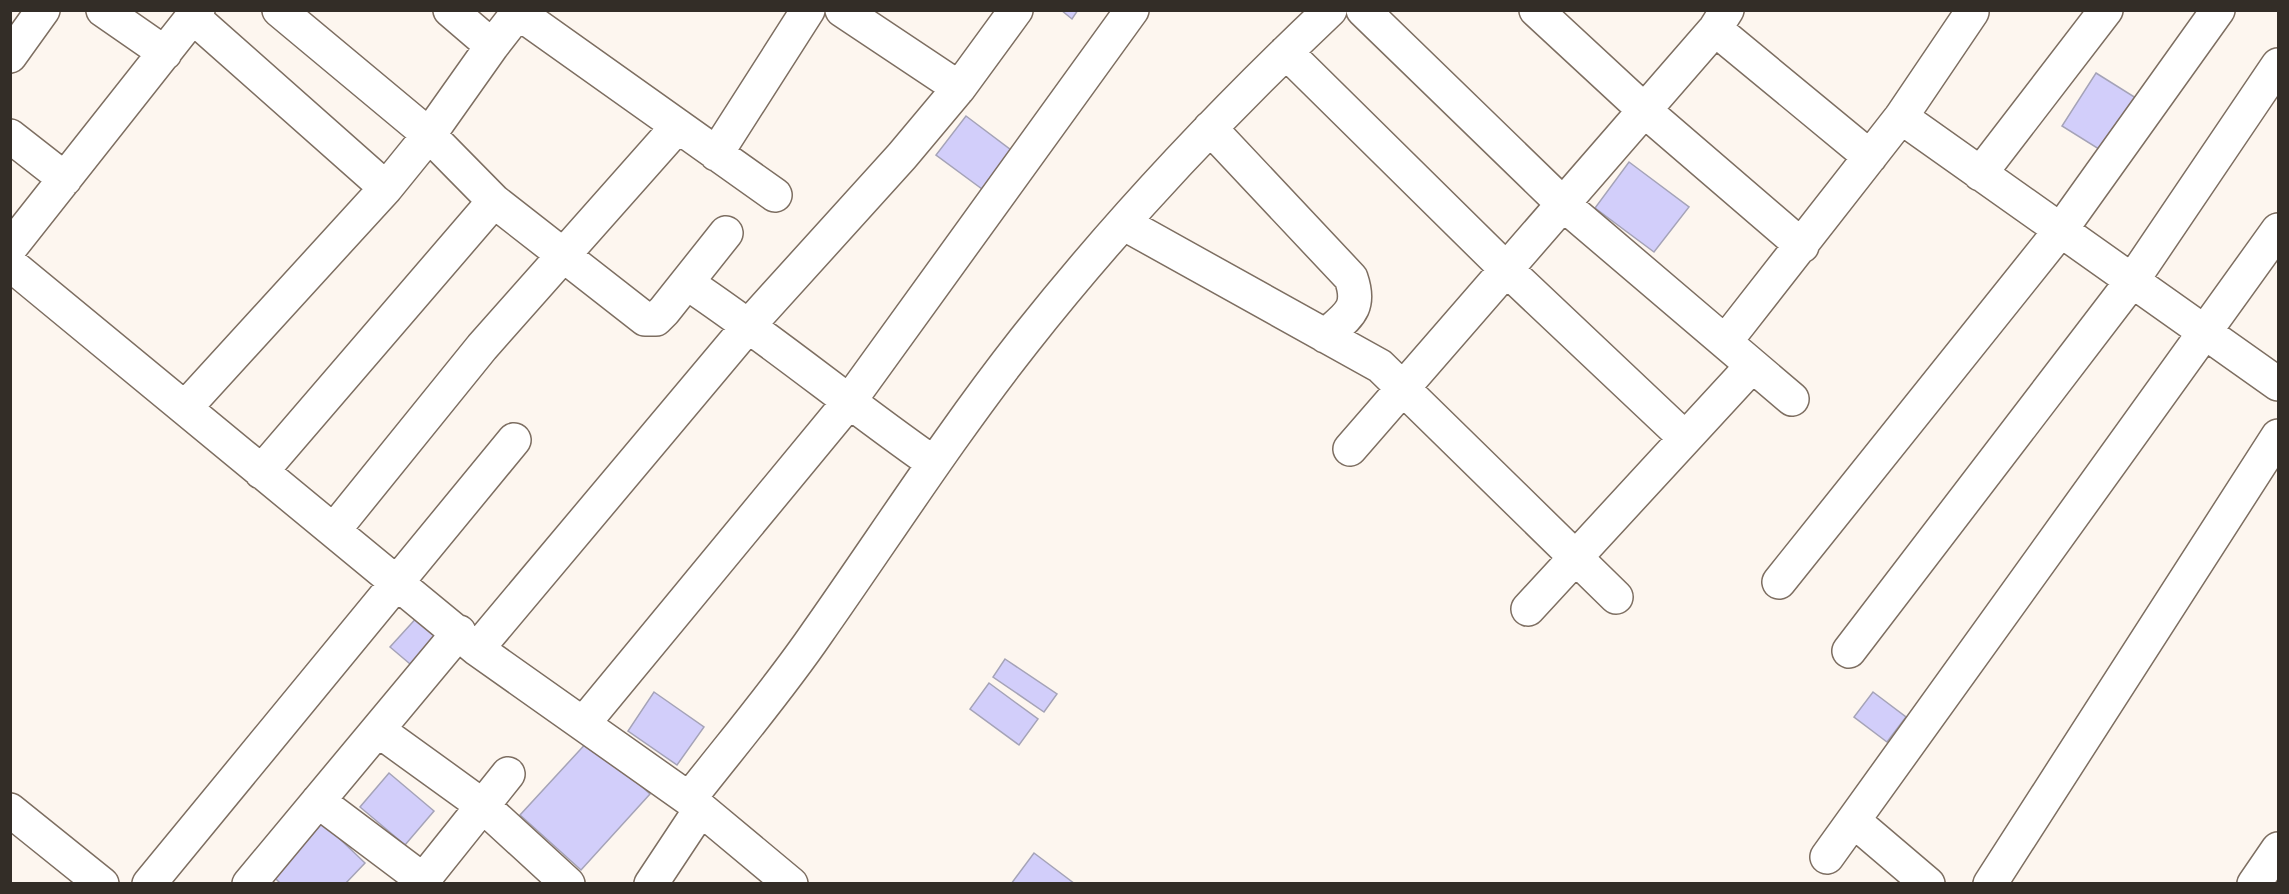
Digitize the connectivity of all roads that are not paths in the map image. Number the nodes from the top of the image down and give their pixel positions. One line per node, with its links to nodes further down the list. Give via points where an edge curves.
1 (43, 10): 21 (street)
2 (103, 10): 20 (street)
3 (279, 10): 28 (street)
4 (450, 10): 18 (street)
5 (808, 10): 30 (street)
6 (842, 10): 23 (street)
7 (1016, 10): 23 (street)
8 (1132, 10): 57 (street)
9 (1330, 10): 19 (street)
10 (1363, 10): 37 (street)
11 (1536, 10): 24 (street)
12 (2106, 10): 32 (street)
13 (2218, 10): 40 (street)
14 (519, 12): 18 (street); 26 (street)
15 (1972, 12): 25 (street)
16 (196, 14): 20 (street); 34 (street)
17 (1721, 20): 24 (street); 31 (street)
18 (492, 46): 28 (street)
19 (1286, 52): 27 (street); 46 (street)
20 (165, 53): 33 (street)
21 (10, 56)
22 (2278, 65): 47 (street)
23 (959, 88): 49 (street)
24 (1644, 110): 37 (street); 42 (street)
25 (1900, 117): 31 (street); 32 (street)
26 (677, 127): 30 (street); 44 (street)
27 (1210, 128): 38 (street); 51 (street, via 1351,278 1356,302)
28 (429, 135): 34 (street); 36 (street)
29 (10, 136): 33 (street)
30 (716, 154): 35 (street)
31 (1870, 157): 42 (street)
32 (1980, 174): 40 (street)
33 (65, 179): 43 (street)
34 (386, 188): 58 (street)
35 (775, 195)
36 (494, 201): 44 (street); 64 (street)
37 (1563, 204): 46 (street); 52 (street)
38 (1123, 223): 51 (street); 63 (street, via 1025,340)
39 (2278, 230): 50 (street)
40 (2060, 231): 47 (street); 67 (street)
41 (726, 233): 48 (street)
42 (1802, 246): 52 (street)
43 (10, 248)
44 (563, 256): 48 (street, via 645,319 656,319); 65 (street, via 482,347)
45 (10, 264): 58 (street)
46 (1506, 269): 55 (street); 60 (street)
47 (2132, 281): 50 (street); 72 (street)
48 (687, 283): 49 (street)
49 (749, 325): 57 (street); 71 (street)
50 (2205, 334): 54 (street); 80 (street)
51 (1325, 336): 55 (street, via 1380,366)
52 (1725, 342): 53 (street)
53 (1752, 366): 56 (street); 60 (street)
54 (2278, 384)
55 (1402, 386): 62 (street); 66 (street)
56 (1792, 399)
57 (848, 403): 63 (street); 73 (street)
58 (185, 408): 64 (street)
59 (2278, 436): 91 (street)
60 (1685, 438): 66 (street)
61 (514, 440): 68 (street)
62 (1350, 448)
63 (932, 462): 77 (street, via 816,636)
64 (261, 472): 65 (street)
65 (334, 530): 68 (street)
66 (1576, 557): 69 (street); 70 (street)
67 (1779, 582)
68 (398, 584): 71 (street); 85 (street)
69 (1616, 597)
70 (1528, 609)
71 (468, 640): 73 (street); 74 (street)
72 (1849, 651)
73 (583, 724): 77 (street)
74 (378, 730): 76 (street); 78 (street)
75 (508, 774): 78 (street)
76 (318, 801): 83 (street); 86 (street)
77 (695, 805): 88 (street); 89 (street)
78 (483, 806): 83 (street); 87 (street)
79 (10, 810): 84 (street)
80 (1854, 821): 82 (street); 90 (street)
81 (2278, 849): 92 (street)
82 (1827, 857)
83 (422, 882)
84 (102, 884)
85 (149, 884)
86 (249, 884)
87 (568, 884)
88 (651, 884)
89 (791, 884)
90 (1928, 884)
91 (1990, 884)
92 (2254, 884)

